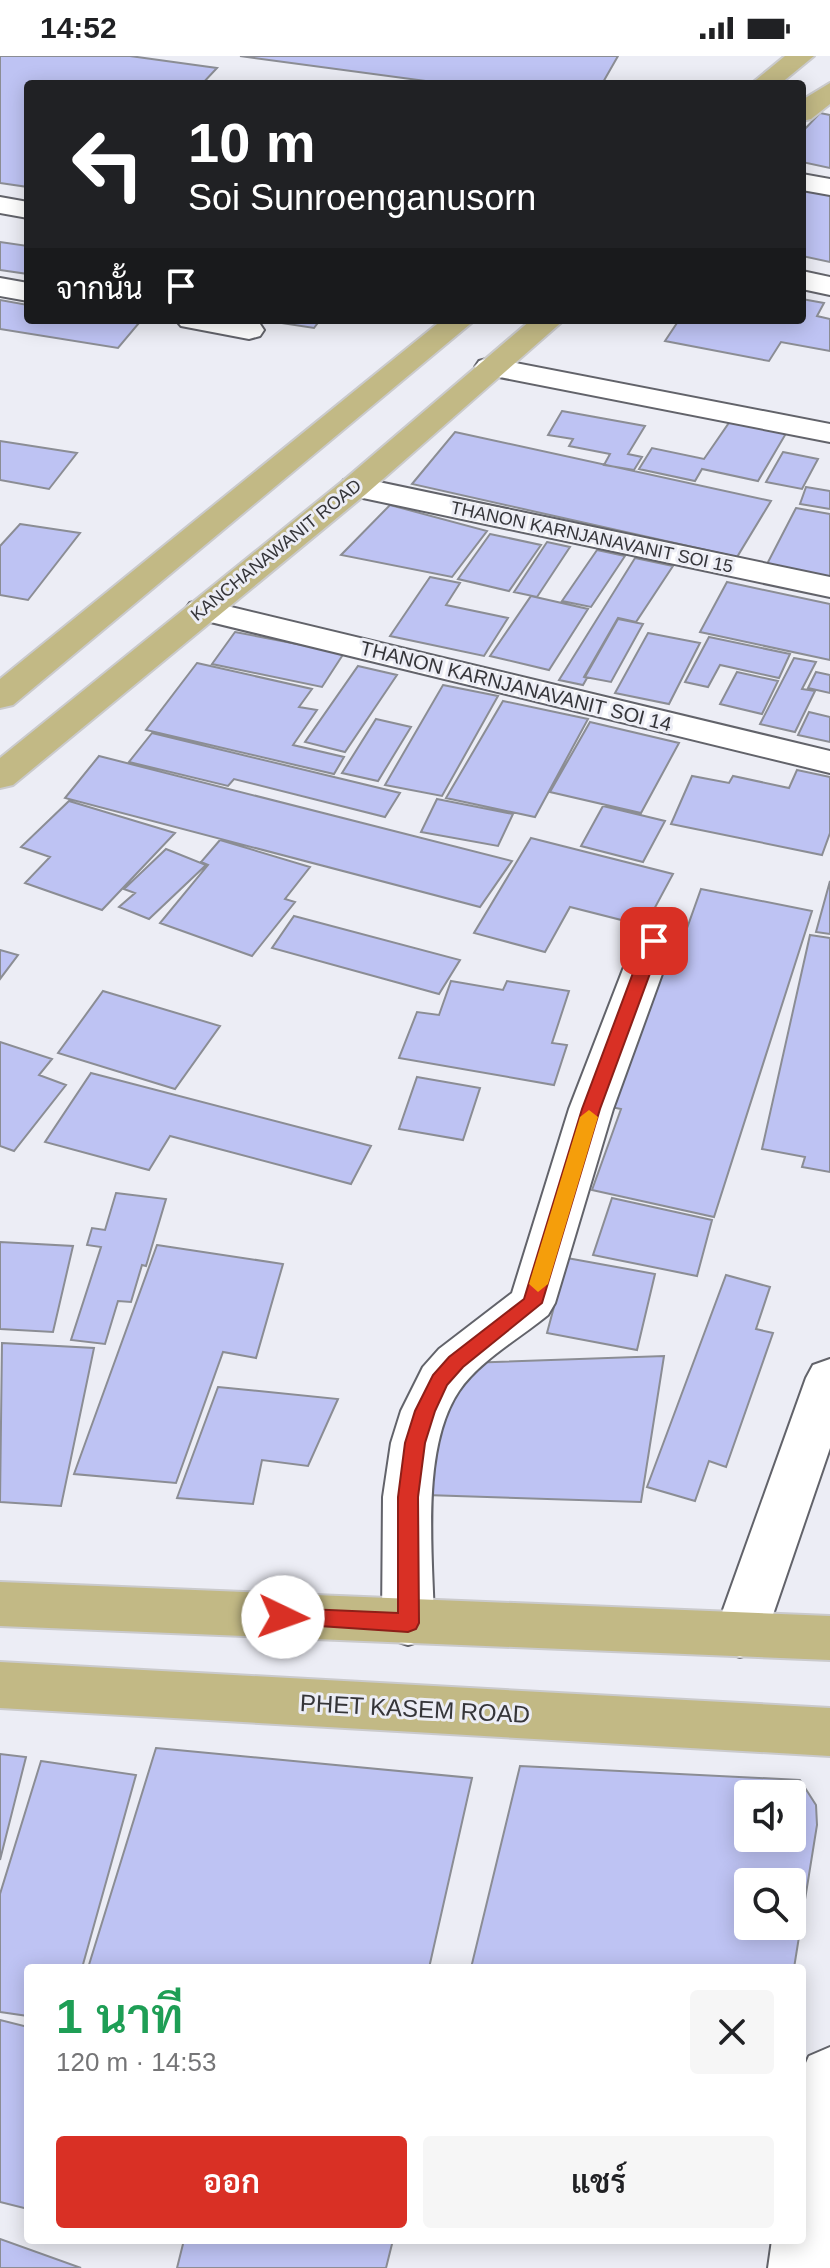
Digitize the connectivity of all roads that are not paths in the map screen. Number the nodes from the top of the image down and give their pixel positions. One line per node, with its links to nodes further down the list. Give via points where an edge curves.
1 (801, 56): 2 (main road)
2 (769, 80)
3 (830, 91): 4 (main road)
4 (806, 110)
5 (806, 183): 6 (street)
6 (830, 187)
7 (0, 205): 8 (street)
8 (24, 209)
9 (806, 281): 10 (street)
10 (830, 286)
11 (0, 287): 12 (street)
12 (24, 291)
13 (214, 324): 16 (street)
14 (455, 324): 22 (main road)
15 (544, 324): 17 (main road, KANCHANAWANIT ROAD)
16 (249, 330)
17 (490, 367): 18 (street); 19 (main road, KANCHANAWANIT ROAD)
18 (830, 433)
19 (355, 487): 20 (street, THANON KARNJANAVANIT SOI 15); 21 (main road, KANCHANAWANIT ROAD)
20 (830, 587)
21 (202, 610): 23 (main road, KANCHANAWANIT ROAD); 24 (street, THANON KARNJANAVANIT SOI 14)
22 (0, 697)
23 (9, 759)
24 (829, 762)
25 (654, 941): 28 (street, via 591,1109 532,1303 456,1362 440,1380 422,1419 408,1497)
26 (830, 1378): 29 (street)
27 (0, 1604): 28 (main road)
28 (408, 1623): 29 (main road)
29 (740, 1635): 30 (main road)
30 (830, 1638)
31 (0, 1685): 32 (main road, PHET KASEM ROAD)
32 (830, 1732)
33 (830, 2076): 34 (street)
34 (806, 2225)
35 (803, 2244): 36 (street)
36 (799, 2268)

